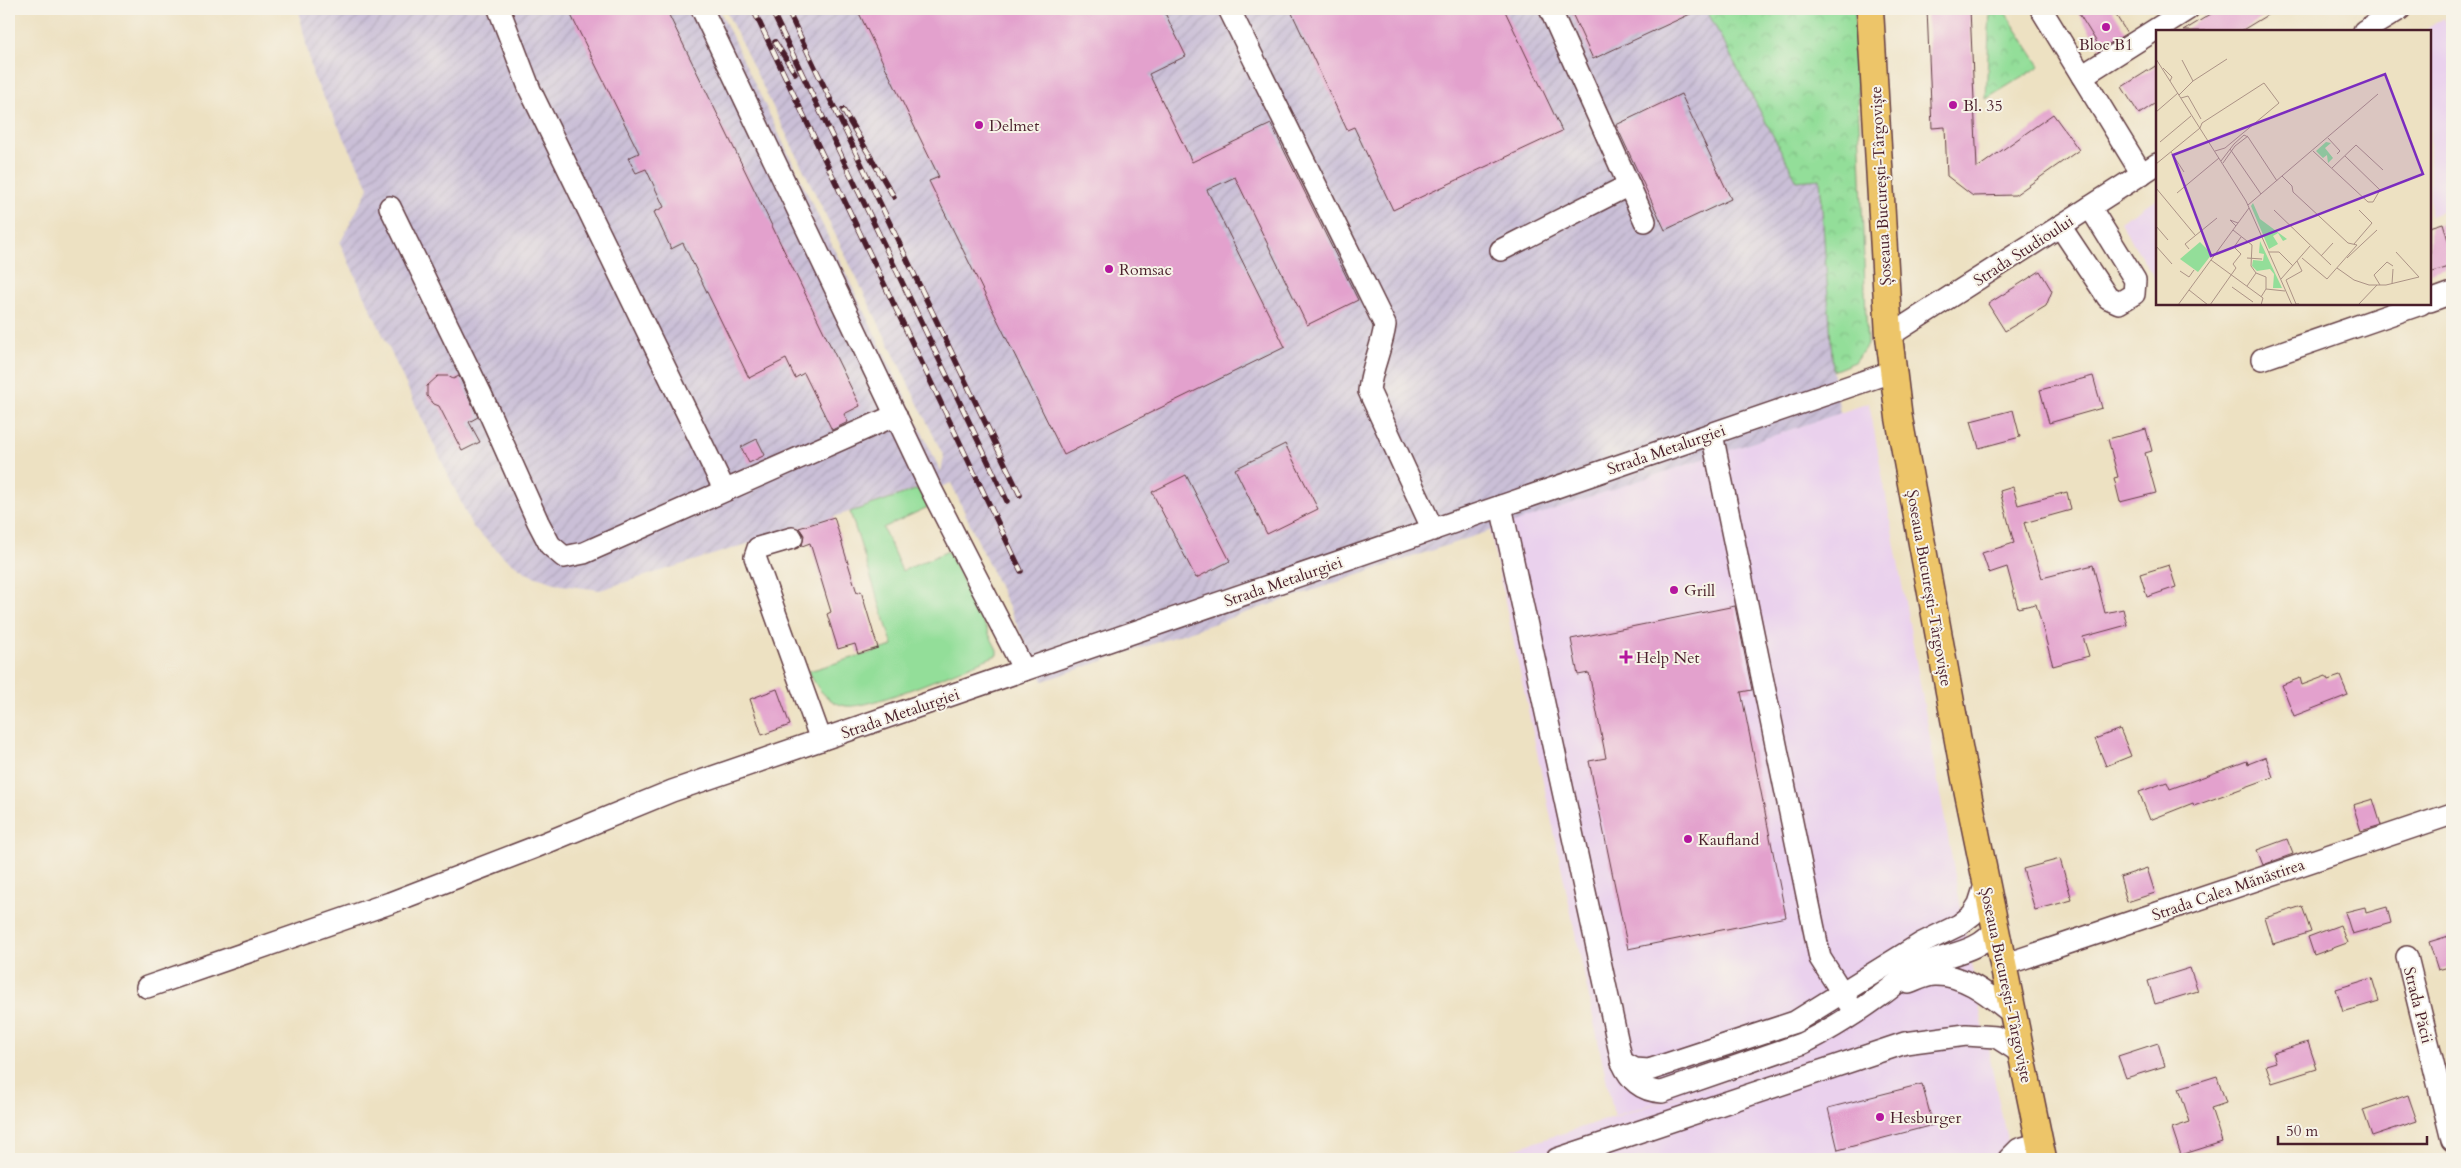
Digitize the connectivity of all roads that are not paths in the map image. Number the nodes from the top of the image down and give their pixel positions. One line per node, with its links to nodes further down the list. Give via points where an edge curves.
1 (499, 9): 26 (street, via 530,90)
2 (702, 9): 24 (street)
3 (1229, 9): 28 (street, via 1385,325 1369,391)
4 (1550, 9): 12 (street)
5 (1870, 9): 21 (main road, Șoseaua București-Târgoviște)
6 (2041, 9): 10 (street)
7 (2188, 9): 10 (street)
8 (2400, 9): 9 (street)
9 (2366, 30)
10 (2082, 76): 11 (street)
11 (2150, 169): 14 (street, Strada Studioului)
12 (1629, 185): 15 (street); 17 (street)
13 (390, 207): 26 (street, via 480,392 538,522 555,551 564,557 584,554)
14 (2090, 207): 16 (street, Strada Studioului); 16 (street, via 2136,280 2134,294 2119,303 2108,298)
15 (1645, 221)
16 (2060, 226): 21 (street, Strada Studioului)
17 (1501, 250)
18 (2452, 293): 19 (street)
19 (2431, 301)
20 (2419, 305): 22 (street)
21 (1889, 336): 23 (main road, Șoseaua București-Târgoviște)
22 (2262, 359)
23 (1894, 371): 25 (street, Strada Metalurgiei); 33 (main road, Șoseaua București-Târgoviște, via 1898,418)
24 (896, 415): 26 (street); 30 (street)
25 (1712, 434): 27 (street, Strada Metalurgiei); 36 (street)
26 (724, 490)
27 (1501, 506): 28 (street, Strada Metalurgiei); 45 (street)
28 (1433, 530): 30 (street, Strada Metalurgiei)
29 (792, 538): 31 (street, via 758,548 755,557)
30 (1024, 670): 31 (street, Strada Metalurgiei)
31 (821, 740): 39 (street, Strada Metalurgiei, via 672,791 390,903)
32 (2452, 814): 37 (street, Strada Calea Mănăstirea)
33 (1986, 882): 34 (main road, Șoseaua București-Târgoviște); 38 (street, via 1972,915)
34 (1996, 928): 37 (main road, Șoseaua București-Târgoviște); 41 (street, via 1982,944 1918,967)
35 (2407, 957): 46 (street, Strada Păcii)
36 (1820, 958): 38 (street, via 1841,974); 40 (street)
37 (2003, 965): 43 (main road, Șoseaua București-Târgoviște)
38 (1866, 976): 40 (street)
39 (147, 987)
40 (1841, 992): 42 (street); 45 (street, via 1795,1022 1755,1037 1649,1070 1635,1069)
41 (1882, 995): 42 (street); 43 (street, via 1925,976 1947,976 1977,987)
42 (1855, 1013): 45 (street, via 1801,1044 1662,1092 1647,1090 1634,1082)
43 (2014, 1014): 44 (main road, Șoseaua București-Târgoviște)
44 (2021, 1052): 47 (main road, Șoseaua București-Târgoviște); 48 (street, via 1996,1037 1966,1035 1905,1043)
45 (1622, 1062)
46 (2452, 1140)
47 (2040, 1154): 49 (street, via 2018,1149)
48 (1557, 1159)
49 (2009, 1159)

